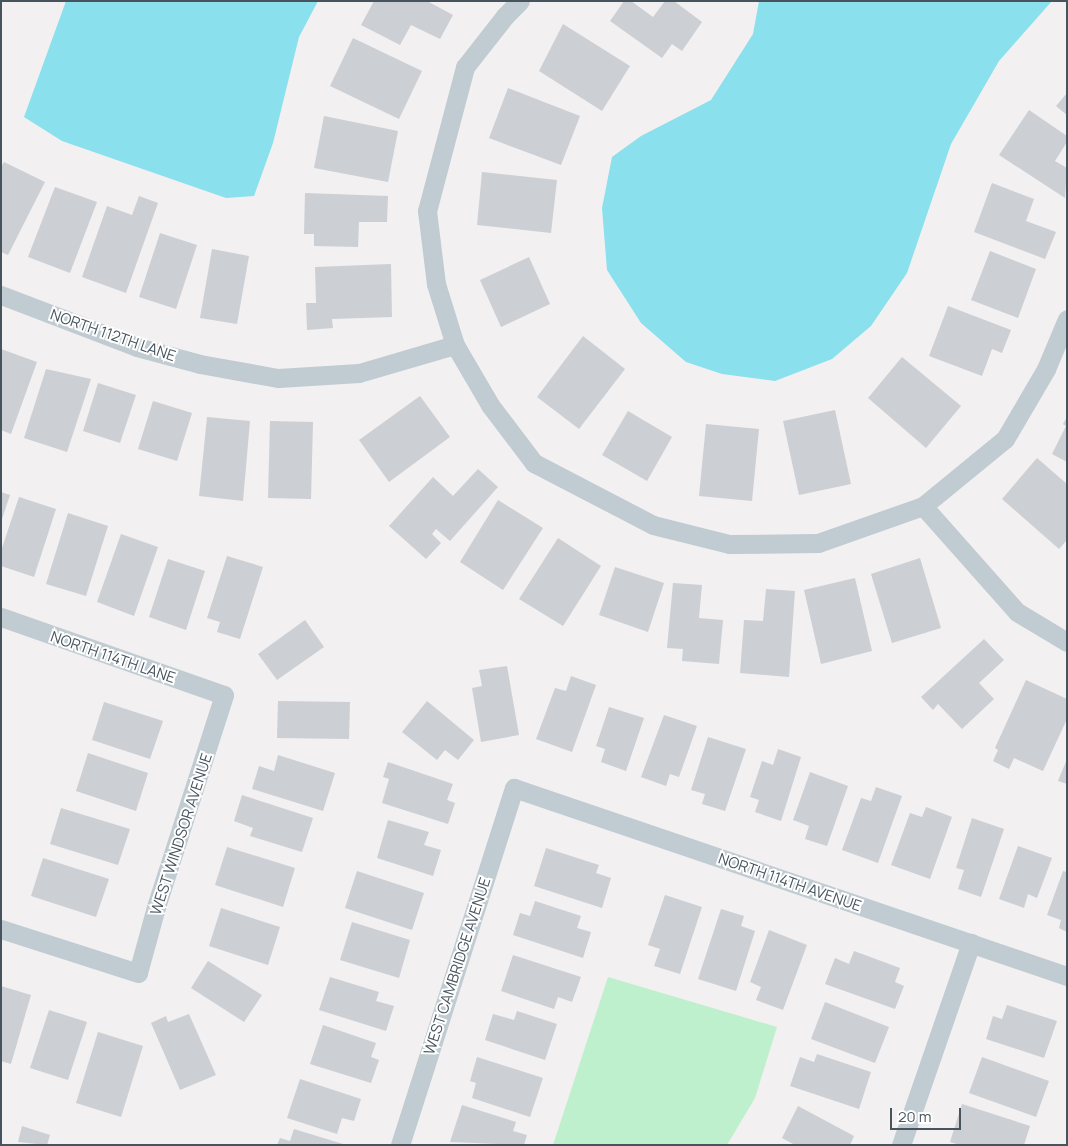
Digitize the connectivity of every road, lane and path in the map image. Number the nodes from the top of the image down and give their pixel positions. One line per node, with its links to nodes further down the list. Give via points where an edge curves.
1 (520, 1): 4 (street, via 465,67 427,211 436,284)
2 (1, 295): 4 (street, NORTH 112TH LANE, via 137,347 200,364 278,378 359,372)
3 (1067, 319): 5 (street, via 1046,369 1005,439)
4 (456, 345): 5 (street, via 490,405 534,463 653,525 729,544 818,543)
5 (923, 506): 7 (street, via 1017,612)
6 (1, 617): 8 (street, NORTH 114TH LANE)
7 (1067, 642)
8 (224, 695): 10 (street, WEST WINDSOR AVENUE, via 138,973)
9 (514, 788): 11 (street, NORTH 114TH AVENUE); 13 (street, WEST CAMBRIDGE AVENUE)
10 (1, 930)
11 (971, 942): 12 (street, NORTH 114TH AVENUE); 14 (street)
12 (1067, 976)
13 (400, 1145)
14 (901, 1145)

